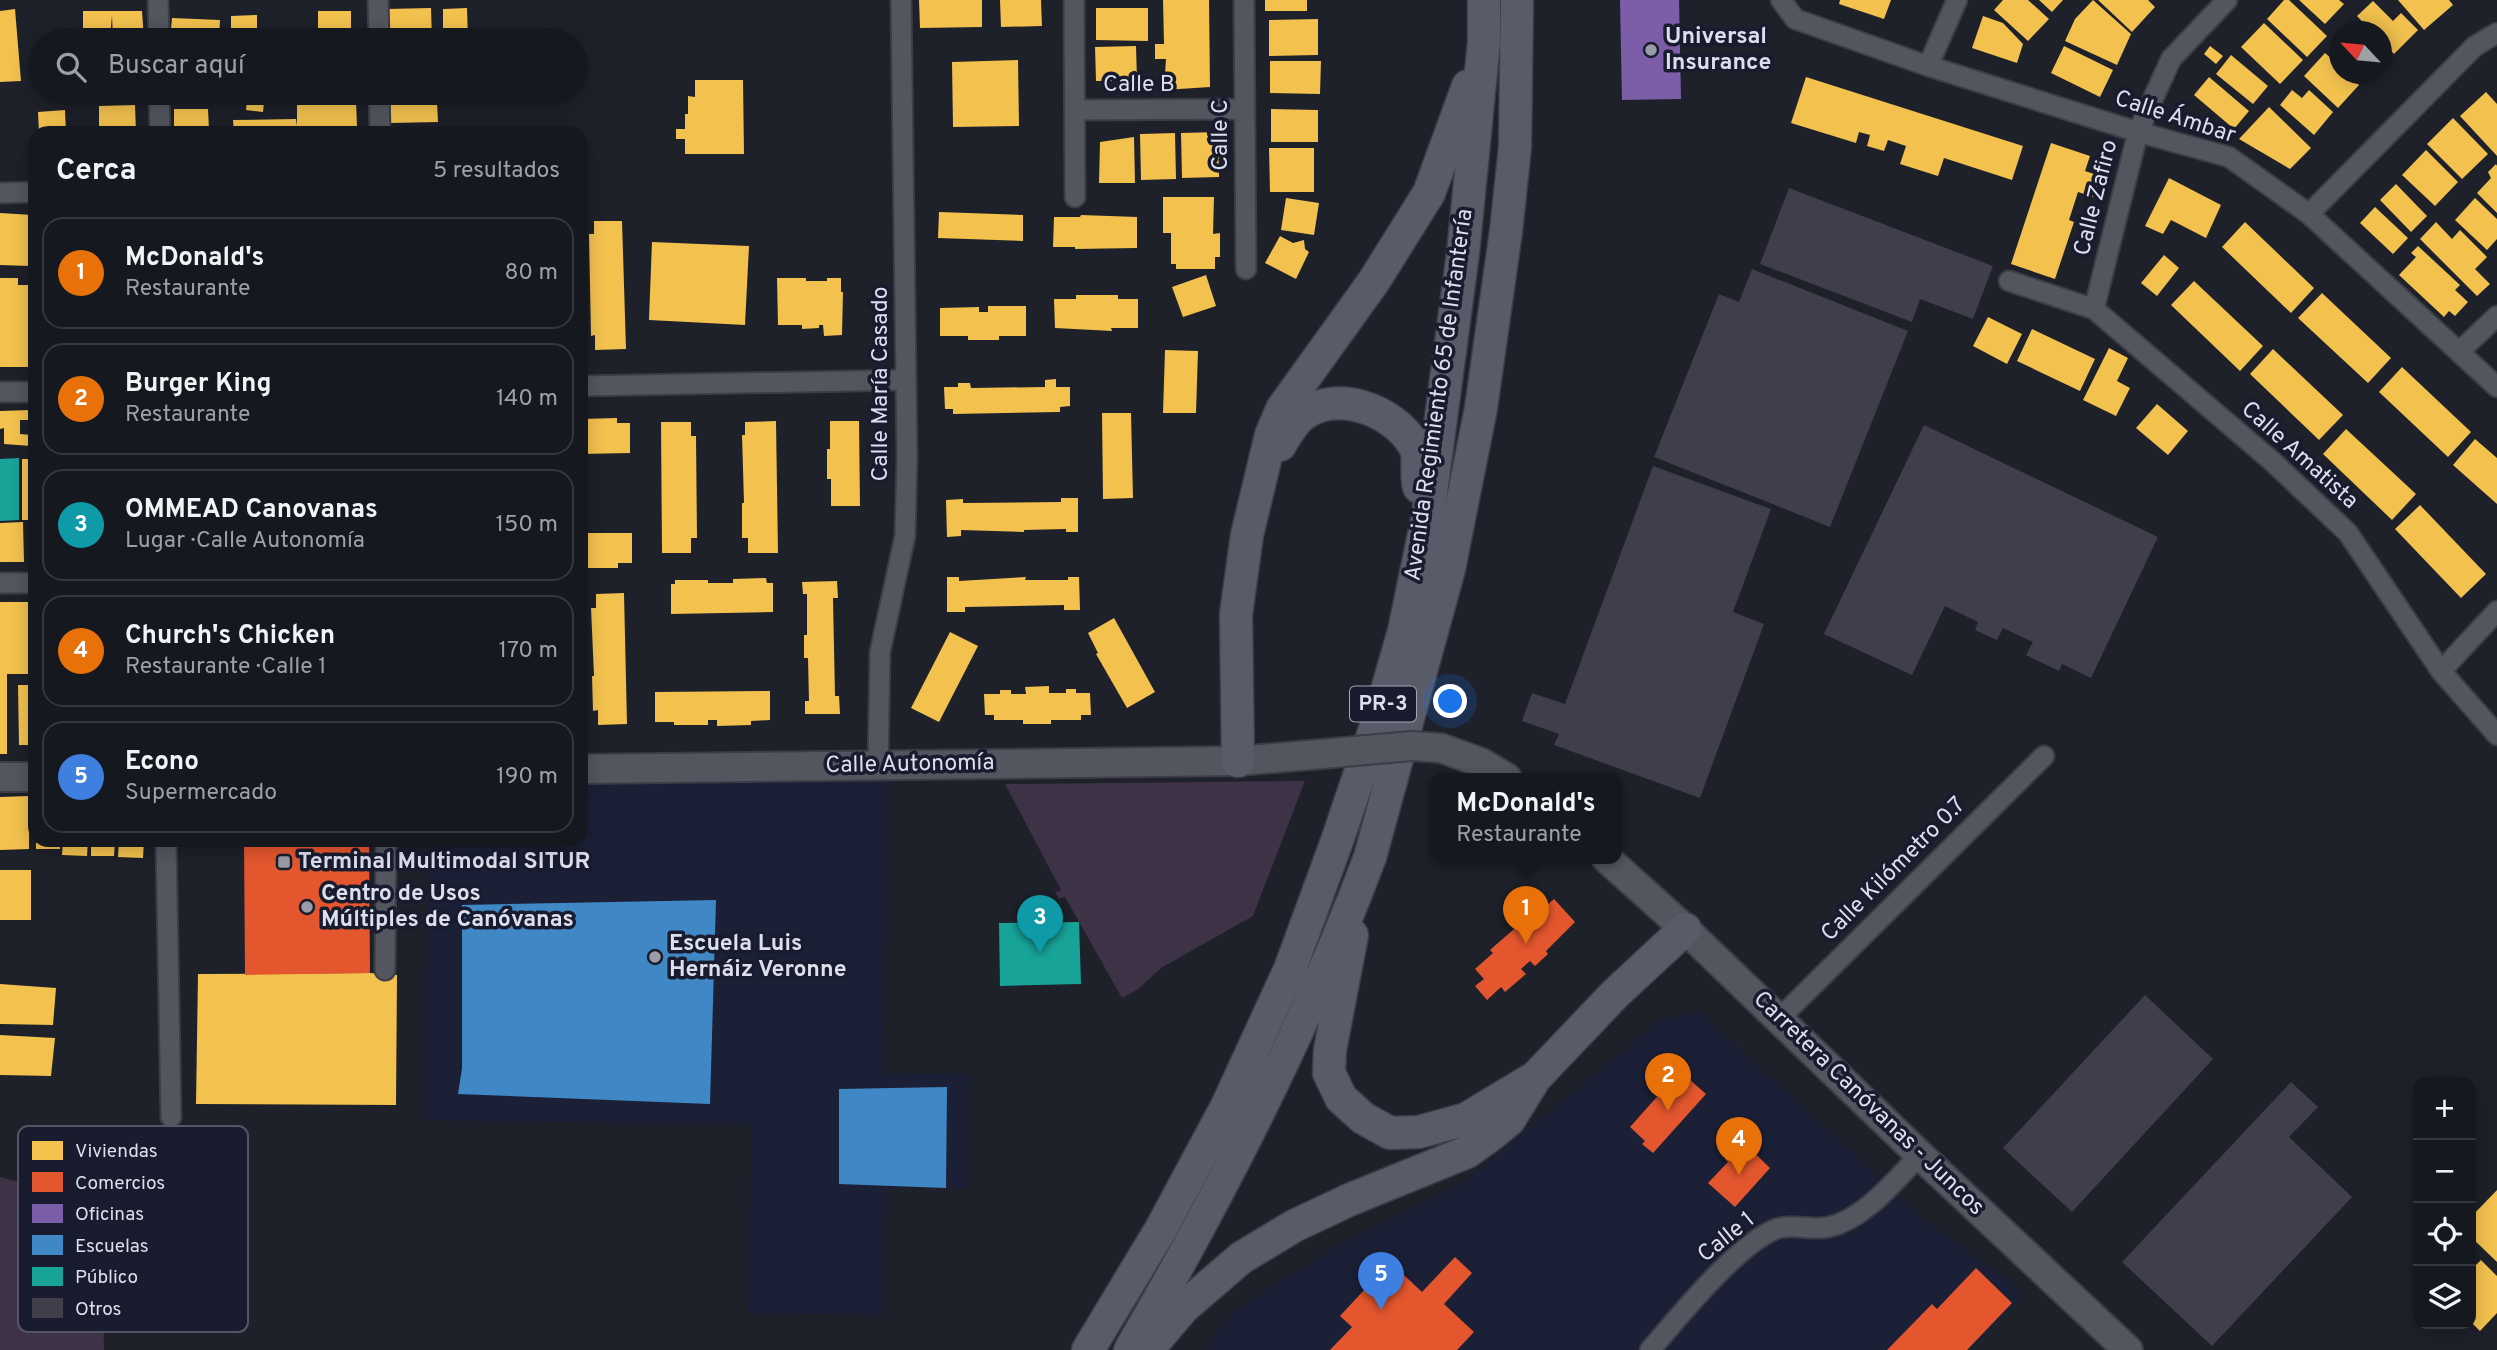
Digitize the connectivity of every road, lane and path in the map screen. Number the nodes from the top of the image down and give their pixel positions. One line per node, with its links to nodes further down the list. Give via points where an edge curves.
1 (158, 0): 11 (street)
2 (378, 0): 12 (street)
3 (901, 0): 32 (street, Calle María Casado)
4 (1074, 0): 19 (street, Calle B)
5 (1244, 0): 18 (street, Calle C)
6 (1483, 0): 14 (main road, Avenida Regimiento 65 de Infantería / PR-3)
7 (1517, 0): 54 (main road, Avenida Regimiento 65 de Infantería / PR-3, via 1515,148 1481,408 1449,569 1370,857)
8 (1781, 0): 15 (street, Calle Ámbar, via 1795,19)
9 (1957, 0): 15 (street)
10 (2227, 0): 22 (street, Calle Zafiro, via 2171,59)
11 (159, 28)
12 (379, 28)
13 (2497, 33): 26 (street, via 2475,46)
14 (1483, 42): 37 (main road, via 1429,193 1374,281 1282,409); 38 (main road, Avenida Regimiento 65 de Infantería / PR-3, via 1463,253)
15 (1928, 66): 22 (street, Calle Ámbar)
16 (159, 105): 20 (street)
17 (379, 105): 21 (street)
18 (1245, 109): 19 (street, Calle B); 27 (street, Calle C)
19 (1076, 110): 25 (street, Calle B)
20 (160, 126)
21 (380, 126)
22 (2138, 132): 26 (street, Calle Ámbar, via 2229,157); 29 (street, Calle Zafiro)
23 (28, 192): 24 (street)
24 (0, 193)
25 (1075, 197)
26 (2309, 214): 31 (street, Calle Ámbar)
27 (1246, 269)
28 (2009, 281): 29 (street, Calle Amatista)
29 (2094, 309): 42 (street, Calle Amatista, via 2273,462 2348,533)
30 (2497, 316): 31 (street)
31 (2459, 352): 34 (street, Calle Ámbar)
32 (905, 380): 33 (street); 46 (street, Calle María Casado, via 905,536 880,652)
33 (588, 386)
34 (2497, 387)
35 (28, 392): 36 (street)
36 (0, 393)
37 (1259, 479): 38 (main road, via 1300,416 1317,406 1358,405 1401,428 1416,448 1416,478); 45 (main road, via 1236,614)
38 (1428, 515): 61 (main road, Avenida Regimiento 65 de Infantería / PR-3, via 1404,631 1381,711 1290,969 1220,1119)
39 (0, 583): 40 (street)
40 (28, 583)
41 (2497, 611): 42 (street)
42 (2441, 671): 43 (street, Calle Amatista)
43 (2497, 735)
44 (2044, 756): 57 (street, Calle Kilómetro 0.7)
45 (1238, 761): 46 (main road, Calle Autonomía); 48 (main road, bridge, via 1412,746 1441,748)
46 (878, 765): 47 (main road, Calle Autonomía)
47 (588, 769)
48 (1499, 773)
49 (0, 777): 50 (main road)
50 (28, 777)
51 (166, 847): 59 (street)
52 (386, 847): 56 (street)
53 (1613, 864): 55 (main road, Carretera Canóvanas - Juncos)
54 (1353, 902): 58 (main road, via 1352,940 1330,1050 1329,1073 1341,1098 1390,1133 1419,1132 1466,1119); 62 (main road, Avenida Regimiento 65 de Infantería / PR-3, via 1243,1143)
55 (1685, 929): 57 (main road, Carretera Canóvanas - Juncos); 58 (main road)
56 (386, 970)
57 (1779, 1019): 60 (main road, Carretera Canóvanas - Juncos)
58 (1535, 1078): 63 (main road, via 1509,1120 1467,1152 1349,1199 1241,1258 1183,1308)
59 (170, 1117)
60 (1920, 1155): 64 (street, Calle 1, via 1846,1221 1827,1228 1778,1228 1753,1243 1698,1294); 65 (main road, Carretera Canóvanas - Juncos)
61 (1088, 1350)
62 (1130, 1350)
63 (1147, 1350)
64 (1650, 1350)
65 (2129, 1350)

